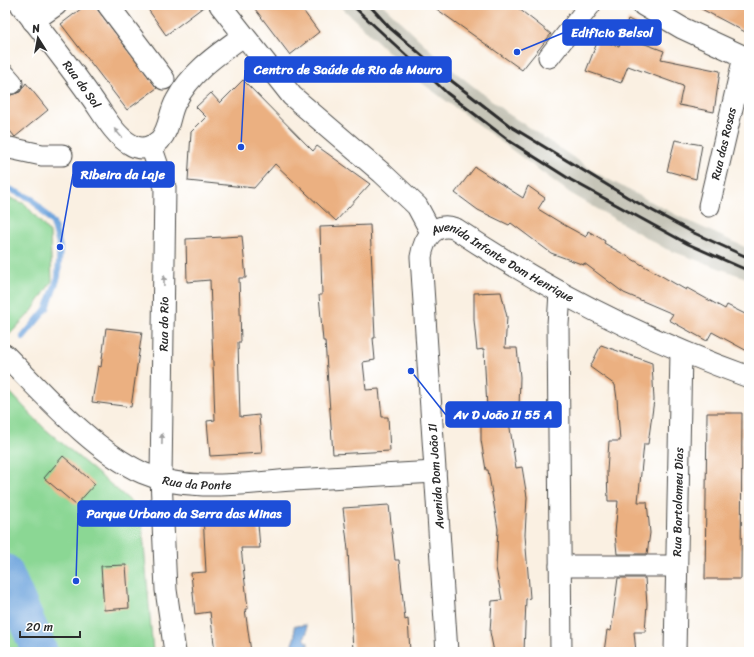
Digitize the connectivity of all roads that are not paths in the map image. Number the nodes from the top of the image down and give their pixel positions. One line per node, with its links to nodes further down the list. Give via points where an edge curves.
1 (56, 5): 6 (street)
2 (108, 5): 10 (street)
3 (220, 5): 7 (street, Avenida Infante Dom Henrique)
4 (590, 5): 8 (street)
5 (643, 5): 9 (street, via 682,28)
6 (27, 13): 11 (street, Rua do Sol, one-way to 6, via 140,148 128,144)
7 (243, 36): 11 (street, via 205,65 186,85 176,101 165,133); 15 (street, Avenida Infante Dom Henrique, via 292,96 417,206)
8 (549, 58)
9 (747, 58): 14 (street, Rua das Rosas)
10 (164, 79)
11 (151, 146): 21 (street, Rua do Rio, one-way to 11, via 165,186)
12 (5, 147): 13 (street, via 42,155)
13 (62, 155)
14 (709, 206)
15 (431, 232): 16 (street, Avenida Infante Dom Henrique, via 443,226 456,230); 20 (street, Avenida Dom João II, via 423,245 421,256)
16 (560, 292): 17 (street, Avenida Infante Dom Henrique); 22 (street)
17 (681, 352): 19 (street, Avenida Infante Dom Henrique); 23 (street, Rua Bartolomeu Dias)
18 (5, 355): 21 (street, Rua da Ponte, via 104,449 143,473)
19 (749, 377)
20 (435, 472): 21 (street, Rua da Ponte, via 210,485); 25 (street, Avenida Dom João II)
21 (161, 478): 24 (street, Rua do Rio, via 166,590)
22 (560, 566): 23 (street); 26 (street)
23 (676, 566): 27 (street, Rua Bartolomeu Dias)
24 (175, 652)
25 (447, 652)
26 (561, 652)
27 (675, 652)

